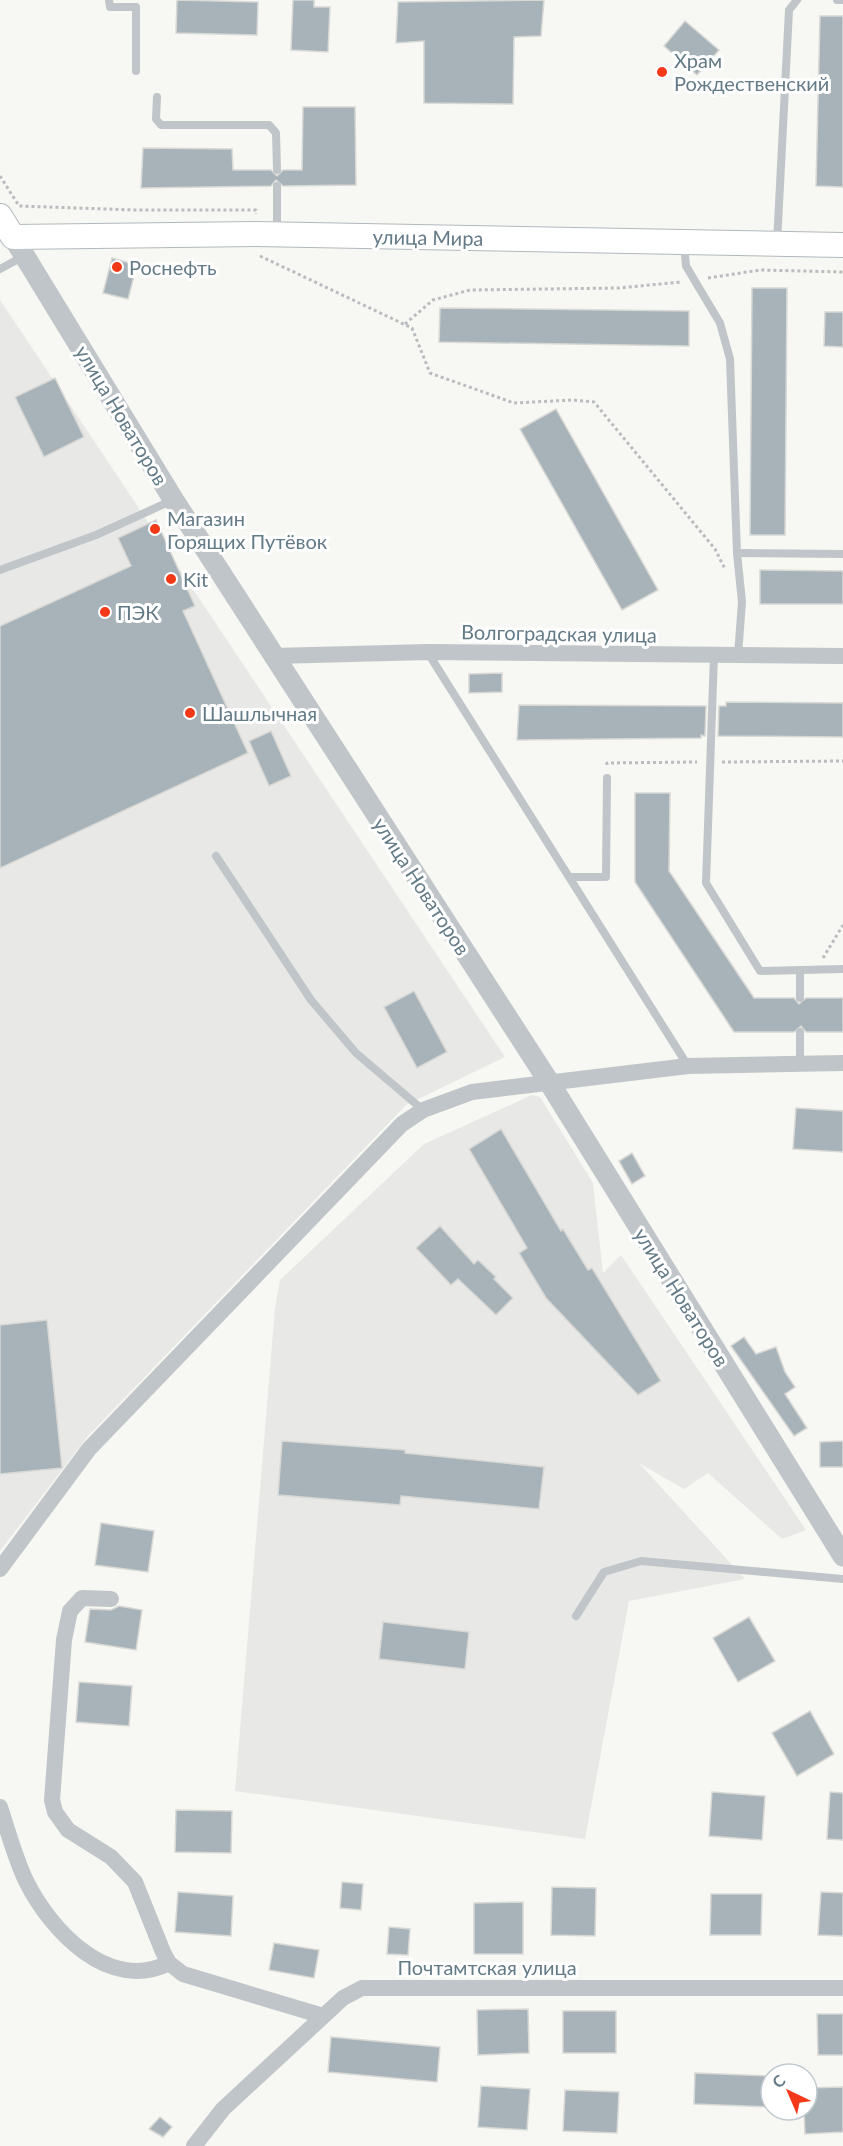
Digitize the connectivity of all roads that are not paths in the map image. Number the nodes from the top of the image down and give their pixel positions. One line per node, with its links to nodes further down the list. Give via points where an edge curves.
1 (109, 0): 5 (lane, via 110,8 136,7)
2 (797, 0): 12 (lane, via 789,10)
3 (837, 0): 4 (lane)
4 (842, 0)
5 (136, 72)
6 (157, 97): 7 (lane, via 156,119 161,125 272,127 276,133)
7 (277, 170)
8 (277, 186): 10 (lane)
9 (0, 216): 14 (main road, улица Новаторов)
10 (266, 234): 11 (main road, улица Мира); 14 (main road, улица Мира)
11 (683, 242): 12 (main road, улица Мира); 17 (lane, via 686,266 720,323 729,359)
12 (777, 244): 13 (main road, улица Мира)
13 (843, 245)
14 (19, 247): 15 (lane); 16 (street, улица Новаторов)
15 (0, 268)
16 (173, 500): 19 (lane, via 96,535); 23 (street, улица Новаторов)
17 (737, 553): 18 (lane); 22 (lane, via 742,602)
18 (843, 554)
19 (0, 570)
20 (428, 652): 21 (street, Волгоградская улица); 23 (street, Волгоградская улица); 27 (lane)
21 (714, 655): 22 (street, Волгоградская улица); 29 (lane, via 706,883 760,971)
22 (738, 655): 24 (street, Волгоградская улица)
23 (274, 656): 35 (street, улица Новаторов)
24 (843, 656)
25 (607, 778): 27 (lane, via 606,877)
26 (216, 856): 36 (lane, via 311,1000 356,1053)
27 (570, 877): 34 (lane)
28 (843, 969): 29 (lane)
29 (800, 970): 30 (lane)
30 (800, 998)
31 (800, 1032): 33 (lane)
32 (843, 1063): 33 (street)
33 (800, 1064): 34 (street)
34 (688, 1066): 35 (street)
35 (549, 1082): 36 (street, via 472,1092); 37 (street, улица Новаторов)
36 (423, 1110): 38 (street, via 402,1124 89,1449)
37 (843, 1556)
38 (0, 1569)
39 (843, 1579): 41 (lane, via 641,1561 604,1572)
40 (111, 1599): 43 (street, via 82,1598 70,1611 63,1652 52,1800 68,1830 111,1857 135,1882)
41 (576, 1616)
42 (0, 1807): 43 (street, via 36,1900 70,1939 103,1964 122,1971 139,1972)
43 (169, 1963): 45 (street, via 183,1974)
44 (843, 1988): 45 (street, Почтамтская улица, via 362,1988)
45 (323, 2016): 46 (street, Почтамтская улица, via 224,2109)
46 (194, 2146)

